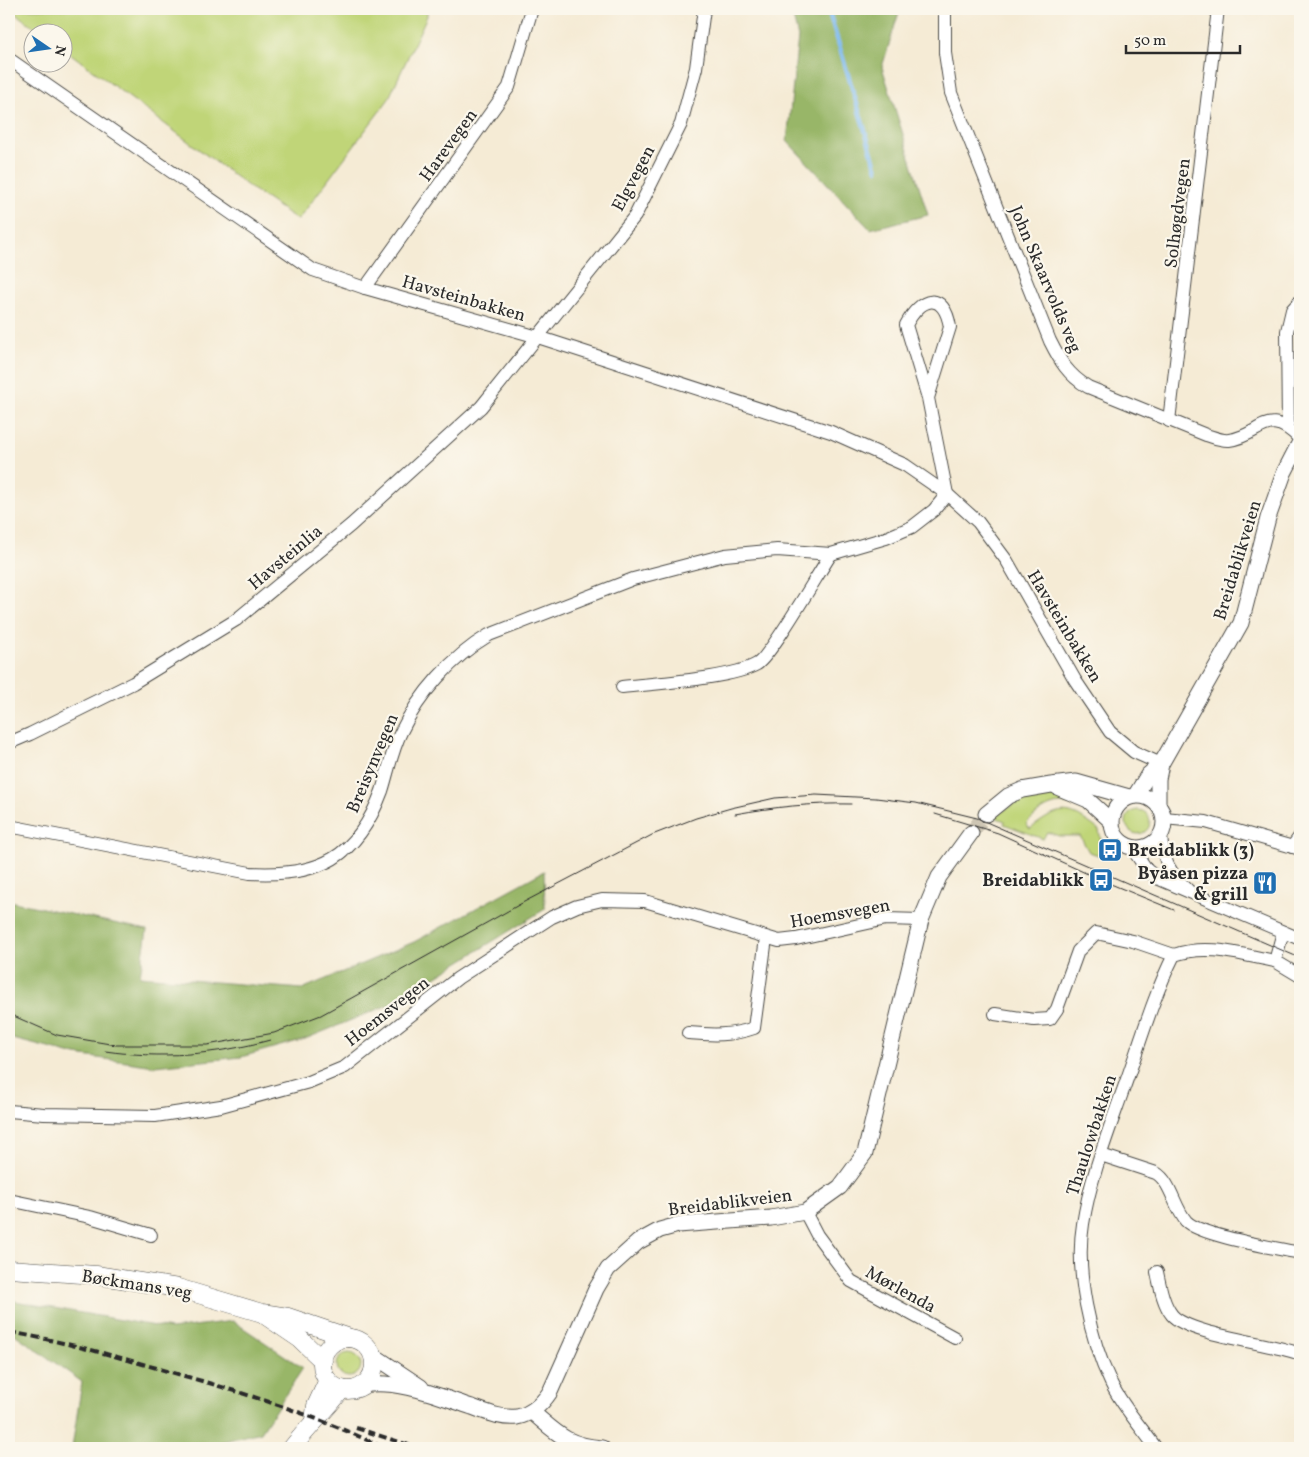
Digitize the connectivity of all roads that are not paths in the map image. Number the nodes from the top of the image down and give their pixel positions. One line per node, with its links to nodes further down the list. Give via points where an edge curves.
1 (532, 9): 6 (street, Harevegen, via 509,87)
2 (704, 9): 8 (street, Elgvegen, via 696,68 681,124 635,216)
3 (945, 9): 10 (street, John Skaarvolds veg, via 951,93 1061,363 1072,378 1088,387)
4 (1218, 9): 10 (street, Solhøgdvegen)
5 (9, 59): 6 (street, Havsteinbakken, via 313,270)
6 (365, 288): 8 (street, Havsteinbakken)
7 (1300, 301): 11 (street, via 1292,310 1287,331)
8 (538, 337): 13 (street, Havsteinbakken, via 832,432 905,465); 16 (street, Havsteinlia, via 481,407 351,525 236,620 133,683)
9 (928, 398): 9 (street, via 950,327 944,306 934,301 918,307 906,325); 13 (street)
10 (1169, 421): 11 (street, John Skaarvolds veg, via 1226,441 1264,424)
11 (1288, 426): 12 (street)
12 (1300, 440): 17 (street, Breidablikveien, via 1268,518 1241,623)
13 (947, 494): 14 (street, Breisynvegen, via 934,510 912,527); 17 (street, Havsteinbakken, via 978,522 1007,561 1075,680 1110,732 1134,752)
14 (831, 554): 15 (street, via 759,664 730,673); 23 (street, Breisynvegen, via 777,550 725,555 633,579 489,635 470,647 422,696 400,733 369,819 358,837 332,861 279,875 250,873)
15 (622, 687)
16 (9, 743)
17 (1161, 764): 19 (street, Breidablikveien); 20 (street, Breidablikveien, via 1158,778)
18 (1051, 785): 19 (street, via 1076,782); 21 (street, via 1008,796); 22 (street, via 1088,800)
19 (1132, 796): 20 (street, via 1146,797); 22 (street, via 1118,804)
20 (1161, 812): 25 (street); 28 (street)
21 (986, 814)
22 (1111, 821): 27 (street, via 1119,841)
23 (9, 826)
24 (971, 833): 30 (street, Breidablikveien, via 939,877)
25 (1161, 836): 27 (street, via 1146,848); 29 (street, via 1162,856 1167,867)
26 (1300, 836): 28 (street)
27 (1132, 848): 29 (street, via 1147,870 1157,878)
28 (1296, 848)
29 (1190, 891): 31 (street)
30 (921, 920): 32 (street, Hoemsvegen, via 886,919 796,939 779,941); 42 (street, Breidablikveien, via 865,1153 840,1187)
31 (1283, 932): 33 (street); 35 (street)
32 (766, 938): 38 (street, via 754,1028 728,1035); 39 (street, Hoemsvegen, via 645,901 602,900 552,917 458,978 345,1067 310,1082 221,1106 155,1116)
33 (1300, 939)
34 (1174, 955): 35 (street, via 1188,950 1213,950); 37 (street, via 1096,933 1078,950 1057,1009 1050,1019); 40 (street, Thaulowbakken)
35 (1275, 961): 36 (street)
36 (1300, 976)
37 (995, 1014)
38 (688, 1034)
39 (9, 1111)
40 (1101, 1155): 44 (street, via 1163,1177 1181,1214 1196,1229); 59 (street, Thaulowbakken, via 1082,1226 1083,1278 1090,1320 1112,1384)
41 (9, 1200): 43 (street)
42 (805, 1212): 49 (street, Mørlenda, via 817,1235 851,1281); 56 (street, Breidablikveien, via 771,1218 678,1225 638,1242 608,1269 550,1392)
43 (152, 1234)
44 (1300, 1253)
45 (9, 1269): 47 (main road, Bøckmans veg, via 142,1281 212,1297)
46 (1157, 1272): 50 (street, via 1161,1292 1172,1316 1194,1328)
47 (262, 1313): 48 (main road, Bøckmans veg, via 288,1317); 52 (main road, Bøckmans veg, via 300,1339)
48 (350, 1338): 51 (main road, via 360,1341); 52 (main road, via 332,1344)
49 (956, 1338)
50 (1300, 1354)
51 (373, 1355): 54 (main road, via 372,1374); 55 (street)
52 (323, 1361): 53 (main road, via 323,1371)
53 (335, 1384): 54 (main road, via 356,1389); 57 (main road, via 316,1406 314,1420)
54 (363, 1385): 55 (street, via 377,1383)
55 (428, 1392): 56 (street, via 508,1417)
56 (532, 1412): 58 (street, via 573,1444)
57 (292, 1448)
58 (602, 1448)
59 (1156, 1448)

